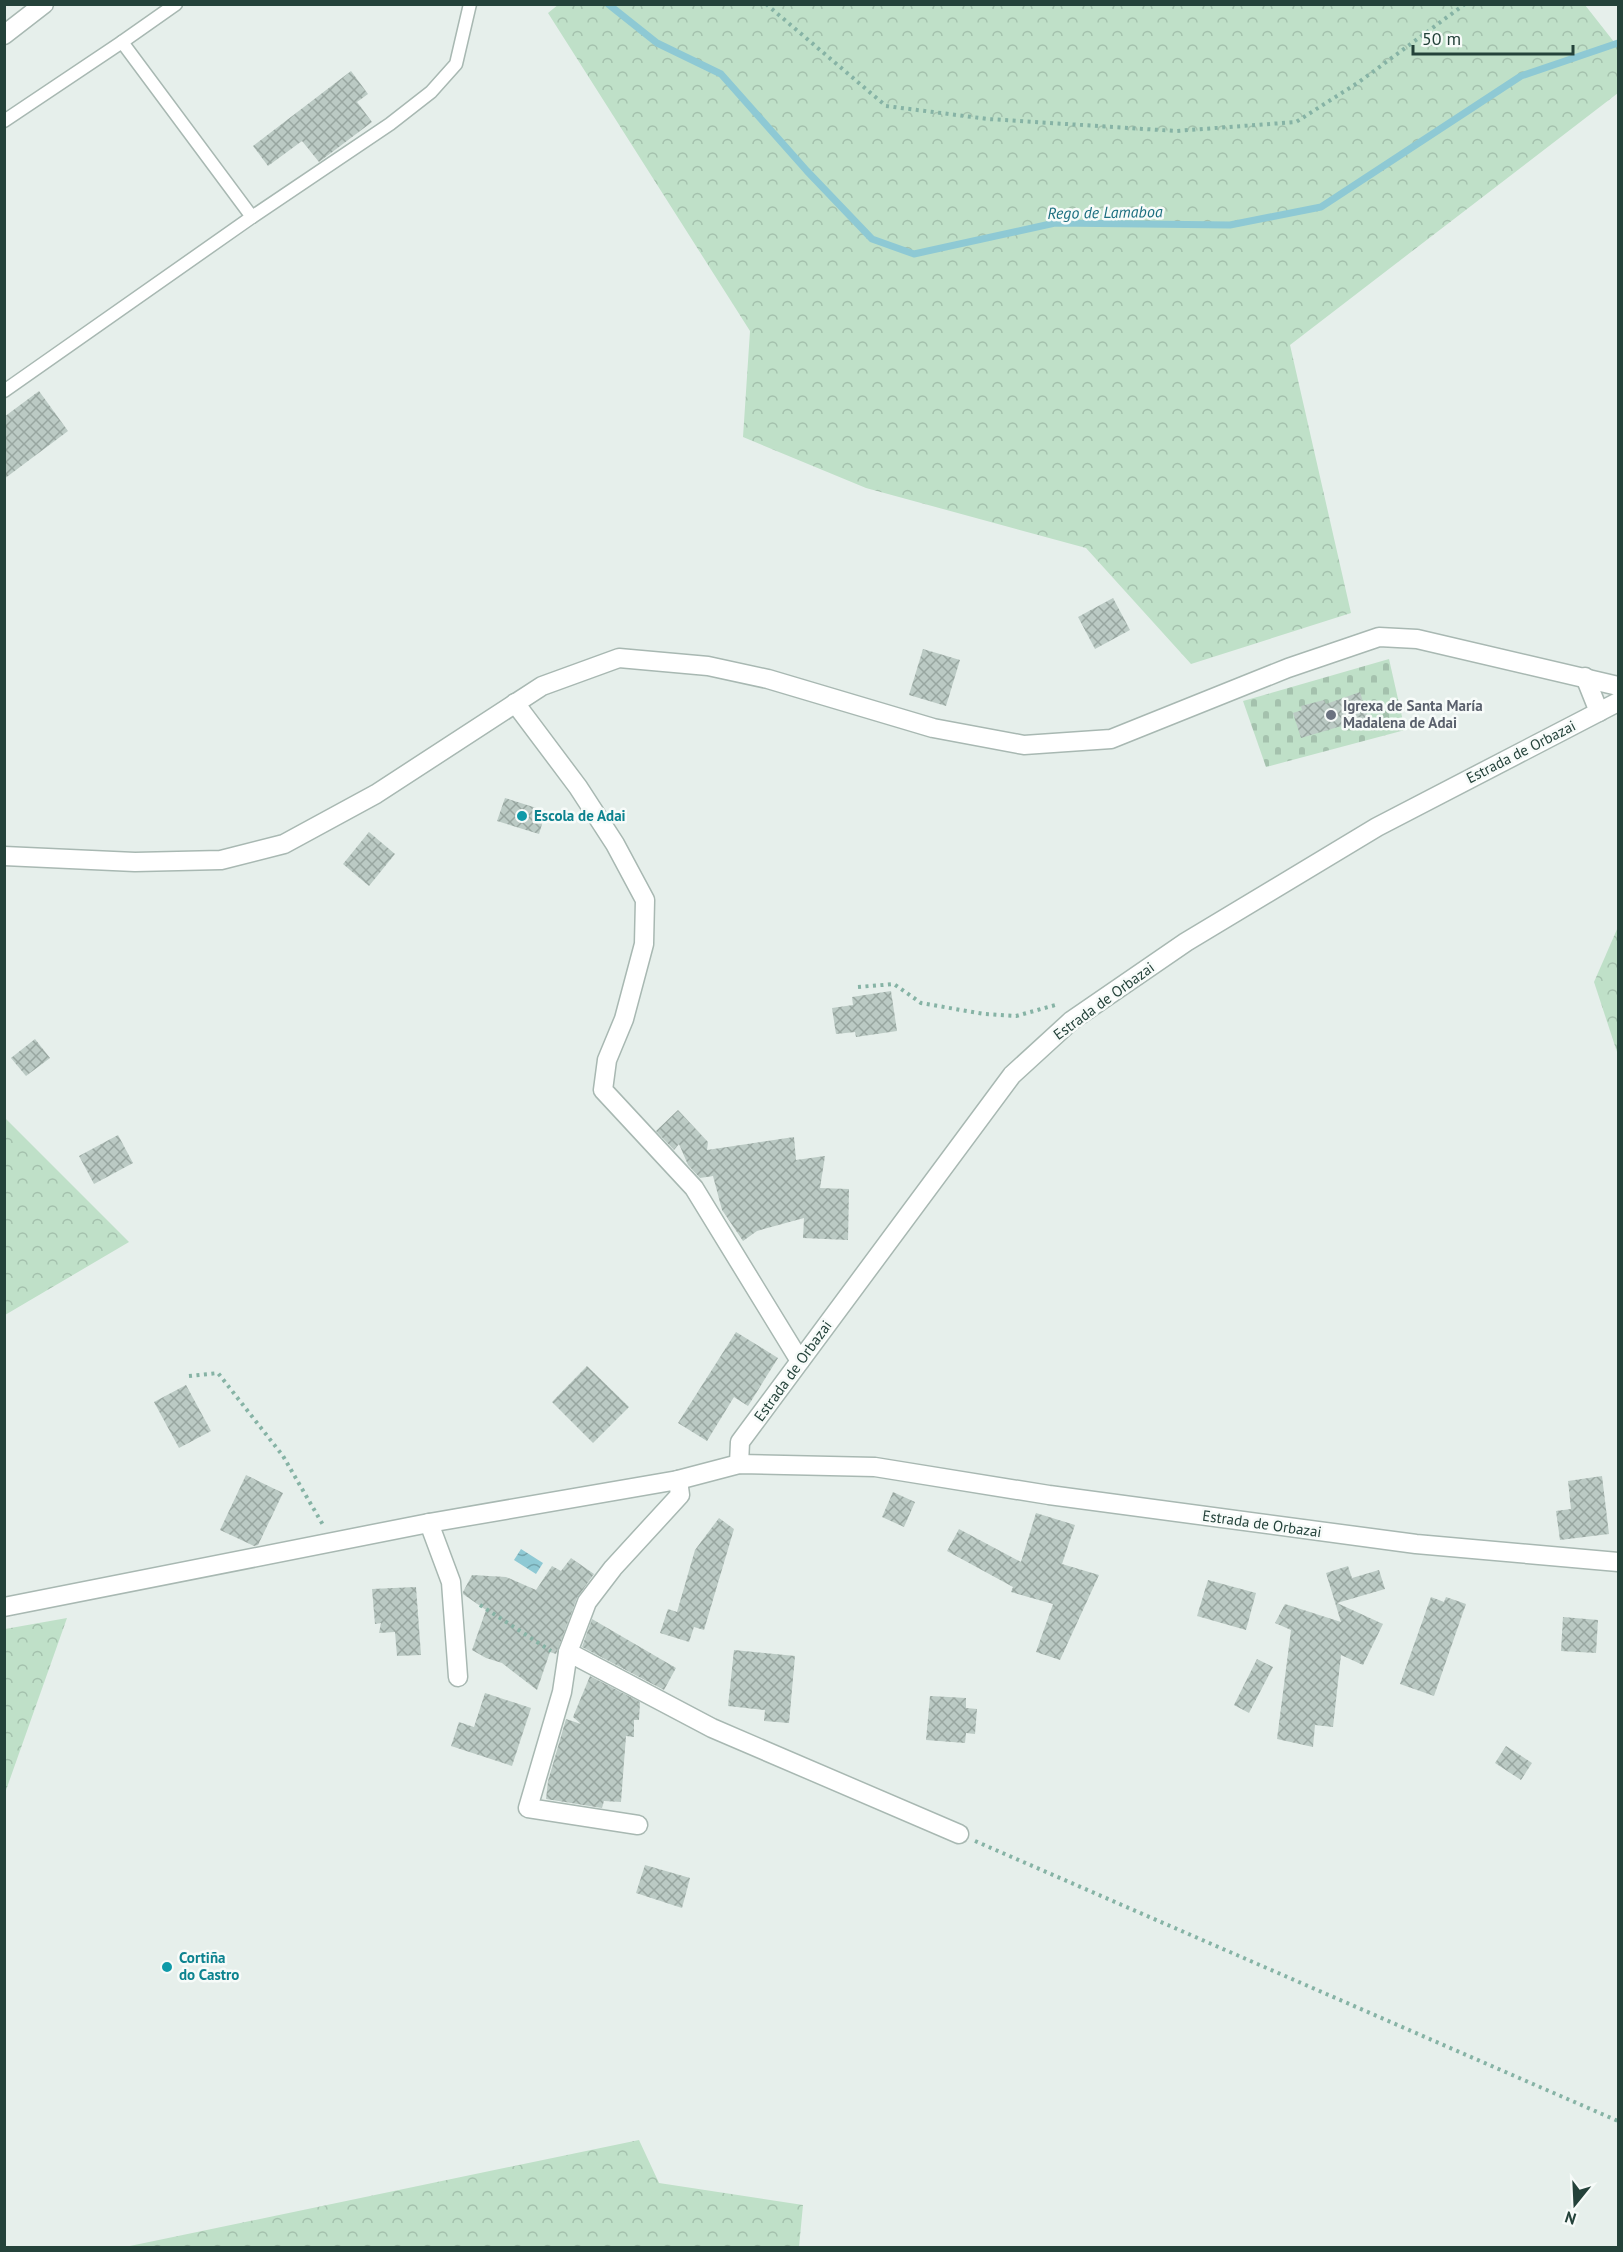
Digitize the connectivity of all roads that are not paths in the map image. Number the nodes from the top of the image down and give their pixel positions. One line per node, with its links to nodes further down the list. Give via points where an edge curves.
1 (44, 4): 4 (street)
2 (176, 4): 5 (lane)
3 (470, 4): 7 (lane, via 456,64 432,92)
4 (4, 35)
5 (122, 42): 6 (lane); 7 (lane)
6 (4, 122)
7 (252, 218): 8 (lane)
8 (4, 391)
9 (1585, 677): 10 (street); 12 (street, via 1417,639 1379,637 1288,668 1111,739 1024,745 933,728 768,679 708,666 619,658 542,686); 13 (street)
10 (1618, 686)
11 (1618, 702): 13 (street, Estrada de Orbazai)
12 (515, 703): 14 (street, via 376,795 284,844 221,860 135,862); 15 (street, via 578,787 645,900 645,944 608,1060 603,1090 694,1188)
13 (1599, 712): 15 (street, Estrada de Orbazai, via 1377,827 1186,942 1071,1021 1012,1075)
14 (4, 856)
15 (800, 1361): 16 (street, Estrada de Orbazai, via 740,1442)
16 (739, 1464): 17 (street, Estrada de Orbazai); 19 (street, Estrada de Orbazai, via 875,1467 1049,1495 1416,1544)
17 (678, 1480): 18 (street, Estrada de Orbazai); 21 (street, via 680,1495 587,1602)
18 (429, 1522): 20 (street, Estrada de Orbazai); 22 (street, via 451,1582)
19 (1618, 1562)
20 (4, 1607)
21 (567, 1656): 23 (street, via 562,1692 528,1808); 24 (street, via 712,1728)
22 (458, 1677)
23 (638, 1825)
24 (959, 1834)

